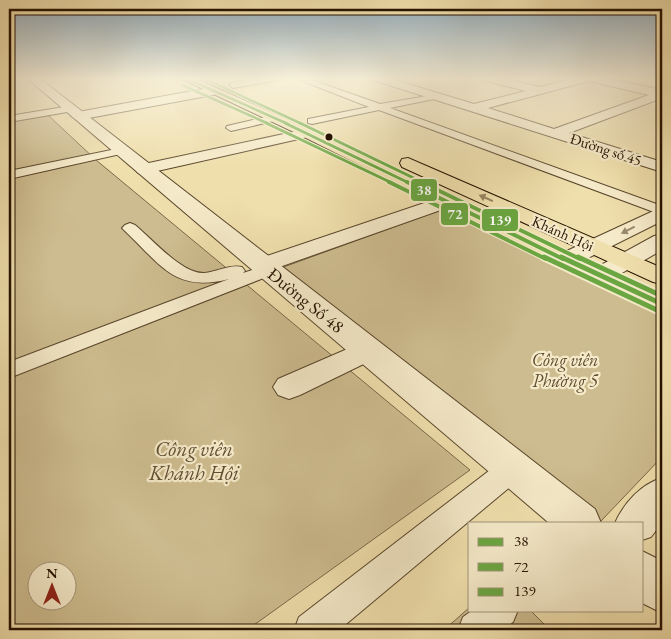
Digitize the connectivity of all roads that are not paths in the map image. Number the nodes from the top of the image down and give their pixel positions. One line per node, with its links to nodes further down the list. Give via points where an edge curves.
1 (68, 108): 9 (street, Đường Số 48)
2 (100, 108): 9 (street)
3 (256, 108): 10 (main road, Khánh Hội)
4 (275, 108): 12 (main road, Khánh Hội)
5 (376, 108): 12 (lane)
6 (381, 108): 20 (lane)
7 (475, 108): 14 (street, Đường số 45)
8 (624, 108): 14 (street)
9 (74, 113): 11 (lane); 15 (street, Đường Số 48)
10 (274, 118): 12 (main road, Khánh Hội); 13 (lane)
11 (9, 119)
12 (310, 127): 17 (street); 19 (main road, Khánh Hội); 23 (main road, Khánh Hội, one-way to 12)
13 (230, 128)
14 (556, 133): 16 (street, Đường số 45)
15 (122, 151): 17 (street, Đường Số 48); 18 (lane)
16 (662, 167)
17 (144, 169): 26 (street, Đường Số 48)
18 (9, 175)
19 (445, 202): 24 (main road, Khánh Hội); 26 (street)
20 (662, 212): 23 (street, one-way to 23)
21 (130, 228): 26 (lane, via 190,277 212,277)
22 (662, 241): 25 (street)
23 (594, 246): 24 (street); 25 (main road, Khánh Hội)
24 (566, 260): 27 (main road, Khánh Hội)
25 (626, 261): 27 (street); 28 (main road, Khánh Hội)
26 (265, 268): 30 (street, Đường Số 48); 31 (lane)
27 (599, 276): 29 (main road, Khánh Hội)
28 (662, 277)
29 (662, 304)
30 (368, 350): 32 (street); 33 (street, Đường Số 48)
31 (9, 370)
32 (290, 387)
33 (513, 468): 35 (street, Đường Số 48); 40 (lane)
34 (662, 495): 36 (street)
35 (579, 522)
36 (637, 522)
37 (644, 575): 38 (street)
38 (662, 590)
39 (498, 612): 41 (lane)
40 (312, 630)
41 (476, 630)

